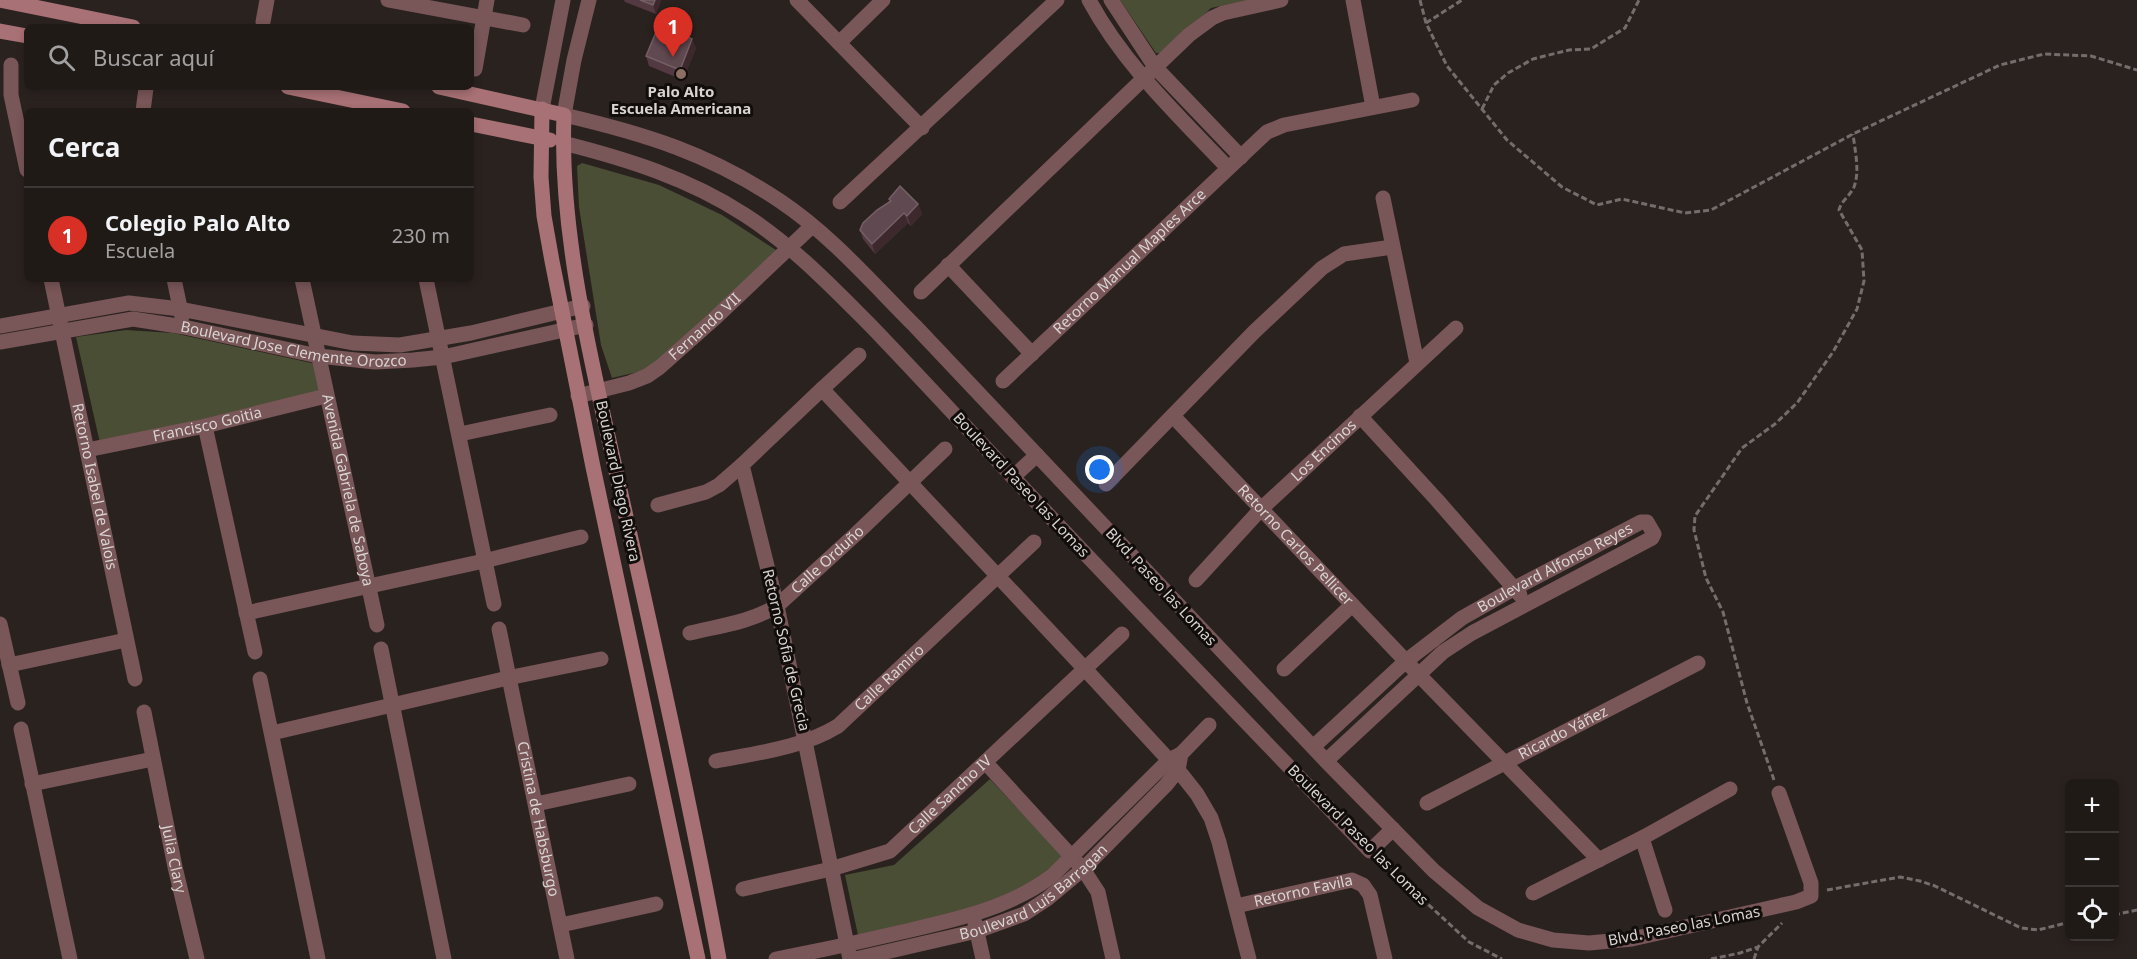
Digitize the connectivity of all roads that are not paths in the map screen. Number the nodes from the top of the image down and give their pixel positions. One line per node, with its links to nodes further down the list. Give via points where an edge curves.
1 (0, 0): 16 (street)
2 (267, 0): 15 (street)
3 (388, 0): 14 (street)
4 (487, 0): 14 (street)
5 (563, 0): 33 (street, Boulevard Diego Rivera)
6 (589, 0): 34 (street, Boulevard Diego Rivera)
7 (797, 0): 20 (street)
8 (883, 0): 20 (street)
9 (1057, 0): 36 (street)
10 (1089, 0): 24 (street)
11 (1111, 0): 22 (street)
12 (1281, 0): 22 (street, via 1212,18)
13 (1353, 0): 30 (street)
14 (483, 18): 17 (street); 23 (street)
15 (262, 22)
16 (119, 24)
17 (524, 25)
18 (0, 31): 19 (street)
19 (24, 35)
20 (839, 43): 36 (street)
21 (11, 65): 28 (street)
22 (1155, 67): 24 (street); 39 (street)
23 (475, 69)
24 (1142, 79): 41 (street); 47 (street)
25 (146, 90): 31 (street)
26 (302, 90): 32 (street)
27 (453, 90): 33 (street, Blvd. Paseo las Lomas)
28 (5, 94): 40 (street)
29 (1412, 100): 30 (street, Retorno Manual Maples Arce)
30 (1373, 107): 39 (street, Retorno Manual Maples Arce, via 1275,128)
31 (143, 108)
32 (389, 108)
33 (542, 109): 34 (street, Blvd. Paseo las Lomas); 37 (street, Boulevard Diego Rivera)
34 (564, 115): 38 (street, Boulevard Diego Rivera); 44 (street, Blvd. Paseo las Lomas, via 678,146 737,174)
35 (474, 125): 37 (street, Boulevard Paseo las Lomas)
36 (922, 128): 43 (street)
37 (541, 138): 38 (street, Boulevard Paseo las Lomas); 55 (street, Boulevard Diego Rivera, via 544,216)
38 (563, 143): 46 (street, Boulevard Paseo las Lomas, via 664,173 744,214); 53 (street, Boulevard Diego Rivera, via 567,205)
39 (1241, 157): 41 (street, Retorno Manual Maples Arce)
40 (24, 160)
41 (1228, 168): 66 (street, Retorno Manual Maples Arce)
42 (1383, 198): 45 (street)
43 (840, 202)
44 (812, 226): 46 (street, Fernando VII); 83 (street, Blvd. Paseo las Lomas)
45 (1392, 247): 70 (street); 77 (street, via 1332,259)
46 (789, 248): 73 (street, Fernando VII, via 660,367 638,380); 85 (street, Boulevard Paseo las Lomas, via 876,331)
47 (948, 265): 52 (street); 66 (street)
48 (52, 282): 56 (street, Retorno Isabel de Valois)
49 (175, 282): 54 (street)
50 (303, 282): 63 (street, Avenida Gabriela de Saboya)
51 (427, 282): 64 (street)
52 (921, 292)
53 (583, 306): 55 (street, Boulevard Jose Clemente Orozco); 57 (street, Boulevard Diego Rivera)
54 (180, 309): 56 (street, Boulevard Jose Clemente Orozco, via 129,303); 59 (street); 63 (street, Boulevard Jose Clemente Orozco)
55 (562, 311): 61 (street, Boulevard Diego Rivera); 64 (street, Boulevard Jose Clemente Orozco)
56 (59, 314): 58 (street, Boulevard Jose Clemente Orozco); 62 (street, Retorno Isabel de Valois)
57 (586, 325): 61 (street, Boulevard Jose Clemente Orozco); 73 (street, Boulevard Diego Rivera)
58 (0, 326)
59 (184, 327): 62 (street, Boulevard Jose Clemente Orozco, via 133,319); 68 (street, Boulevard Jose Clemente Orozco)
60 (1456, 328): 70 (street, Los Encinos)
61 (565, 330): 69 (street, Boulevard Jose Clemente Orozco); 75 (street, Boulevard Diego Rivera)
62 (64, 331): 65 (street, Boulevard Jose Clemente Orozco); 82 (street, Retorno Isabel de Valois)
63 (313, 336): 64 (street, Boulevard Jose Clemente Orozco, via 375,345); 68 (street, Avenida Gabriela de Saboya)
64 (439, 339): 69 (street)
65 (0, 342)
66 (1032, 354): 71 (street, Retorno Manual Maples Arce)
67 (859, 355): 72 (street)
68 (318, 356): 69 (street, Boulevard Jose Clemente Orozco, via 375,362); 74 (street, Avenida Gabriela de Saboya)
69 (443, 357): 80 (street)
70 (1417, 363): 78 (street, Los Encinos)
71 (1003, 381)
72 (822, 388): 84 (street); 86 (street)
73 (598, 392): 75 (street, Fernando VII); 114 (street, Boulevard Diego Rivera)
74 (326, 396): 79 (street, Francisco Goitia); 95 (street, Avenida Gabriela de Saboya)
75 (578, 396): 117 (street, Boulevard Diego Rivera)
76 (550, 416): 80 (street)
77 (1173, 416): 87 (street); 89 (street, Retorno Carlos Pellicer)
78 (1360, 416): 89 (street, Los Encinos); 96 (street)
79 (205, 426): 82 (street, Francisco Goitia); 101 (street)
80 (460, 434): 92 (street)
81 (945, 448): 86 (street, Calle Orduño)
82 (87, 450): 107 (street, Retorno Isabel de Valois)
83 (1038, 455): 85 (street); 133 (street, Blvd. Paseo las Lomas)
84 (742, 465): 88 (street, via 706,492); 100 (street, Retorno Sofia de Grecia)
85 (1013, 477): 146 (street, Boulevard Paseo las Lomas, via 1370,851)
86 (909, 482): 93 (street); 100 (street, Calle Orduño)
87 (1106, 484)
88 (658, 505)
89 (1261, 508): 94 (street, Los Encinos); 99 (street, Retorno Carlos Pellicer)
90 (581, 537): 92 (street)
91 (1034, 542): 93 (street, Calle Ramiro)
92 (484, 561): 95 (street); 97 (street)
93 (997, 575): 115 (street); 132 (street, Calle Ramiro, via 838,726)
94 (1196, 580)
95 (368, 587): 101 (street); 103 (street, Avenida Gabriela de Saboya)
96 (1515, 588): 98 (street); 98 (street, Boulevard Alfonso Reyes, via 1647,522 1654,534 1652,538); 111 (street, Boulevard Alfonso Reyes, via 1462,618)
97 (494, 604)
98 (1527, 604): 118 (street, Boulevard Alfonso Reyes, via 1472,633)
99 (1352, 605): 111 (street, Retorno Carlos Pellicer); 116 (street)
100 (777, 606): 105 (street, Calle Orduño, via 741,622); 132 (street, Retorno Sofia de Grecia)
101 (246, 613): 109 (street)
102 (0, 624): 113 (street)
103 (377, 625)
104 (499, 629): 119 (street, Cristina de Habsburgo)
105 (690, 633)
106 (1122, 634): 115 (street, Calle Sancho IV)
107 (126, 640): 113 (street); 120 (street, Retorno Isabel de Valois)
108 (381, 649): 125 (street)
109 (255, 652)
110 (601, 659): 119 (street)
111 (1406, 662): 118 (street, Retorno Carlos Pellicer); 122 (street, Boulevard Alfonso Reyes)
112 (1698, 663): 139 (street, Ricardo Yáñez)
113 (9, 665): 124 (street)
114 (658, 667): 117 (street); 168 (street, Boulevard Diego Rivera)
115 (1085, 669): 136 (street); 138 (street, Calle Sancho IV)
116 (1284, 669)
117 (636, 671): 167 (street, Boulevard Diego Rivera)
118 (1418, 674): 123 (street, Boulevard Alfonso Reyes); 139 (street, Retorno Carlos Pellicer)
119 (508, 678): 125 (street); 145 (street, Cristina de Habsburgo)
120 (135, 679)
121 (260, 679): 131 (street)
122 (1381, 686): 123 (street); 127 (street, Boulevard Alfonso Reyes)
123 (1393, 698): 130 (street, Boulevard Alfonso Reyes)
124 (18, 703)
125 (392, 706): 131 (street); 165 (street)
126 (144, 712): 134 (street, Julia Clary)
127 (1348, 717): 130 (street); 133 (street, Boulevard Alfonso Reyes)
128 (1209, 725): 136 (street)
129 (21, 729): 140 (street)
130 (1360, 729): 137 (street, Boulevard Alfonso Reyes)
131 (272, 733): 164 (street)
132 (806, 741): 135 (street, Calle Ramiro); 150 (street, Retorno Sofia de Grecia)
133 (1313, 747): 137 (street, Blvd. Paseo las Lomas)
134 (153, 759): 140 (street); 163 (street, Julia Clary)
135 (716, 761)
136 (1176, 761): 148 (street); 151 (street, Boulevard Luis Barragan, via 1166,785); 155 (street, via 1211,818)
137 (1326, 761): 146 (street, Blvd. Paseo las Lomas)
138 (986, 763): 148 (street); 150 (street, Calle Sancho IV, via 890,851)
139 (1506, 763): 144 (street, Ricardo Yáñez); 149 (street, Retorno Carlos Pellicer)
140 (32, 784): 162 (street)
141 (629, 784): 145 (street)
142 (1730, 789): 147 (street)
143 (1779, 793): 146 (street, Blvd. Paseo las Lomas, via 1811,883 1803,899 1632,939 1589,943 1553,940 1518,930 1478,908)
144 (1426, 803)
145 (536, 804): 158 (street, Cristina de Habsburgo)
146 (1393, 829)
147 (1642, 837): 149 (street); 156 (street)
148 (1072, 858): 151 (street); 157 (street, via 1035,888)
149 (1599, 860): 153 (street)
150 (831, 869): 152 (street, Calle Sancho IV); 160 (street, Retorno Sofia de Grecia)
151 (1083, 869): 159 (street, Boulevard Luis Barragan, via 1024,914); 171 (street, via 1098,892)
152 (743, 889)
153 (1533, 893)
154 (656, 904): 158 (street)
155 (1236, 906): 172 (street); 173 (street, Retorno Favila, via 1352,880 1363,885 1370,895)
156 (1665, 910)
157 (973, 915): 159 (street); 160 (street)
158 (561, 925): 166 (street, Cristina de Habsburgo)
159 (977, 931): 160 (street, Boulevard Luis Barragan); 170 (street)
160 (851, 954): 161 (street)
161 (810, 956): 169 (street)
162 (69, 959)
163 (197, 959)
164 (318, 959)
165 (444, 959)
166 (567, 959)
167 (698, 959)
168 (719, 959)
169 (776, 959)
170 (983, 959)
171 (1113, 959)
172 (1249, 959)
173 (1385, 959)

